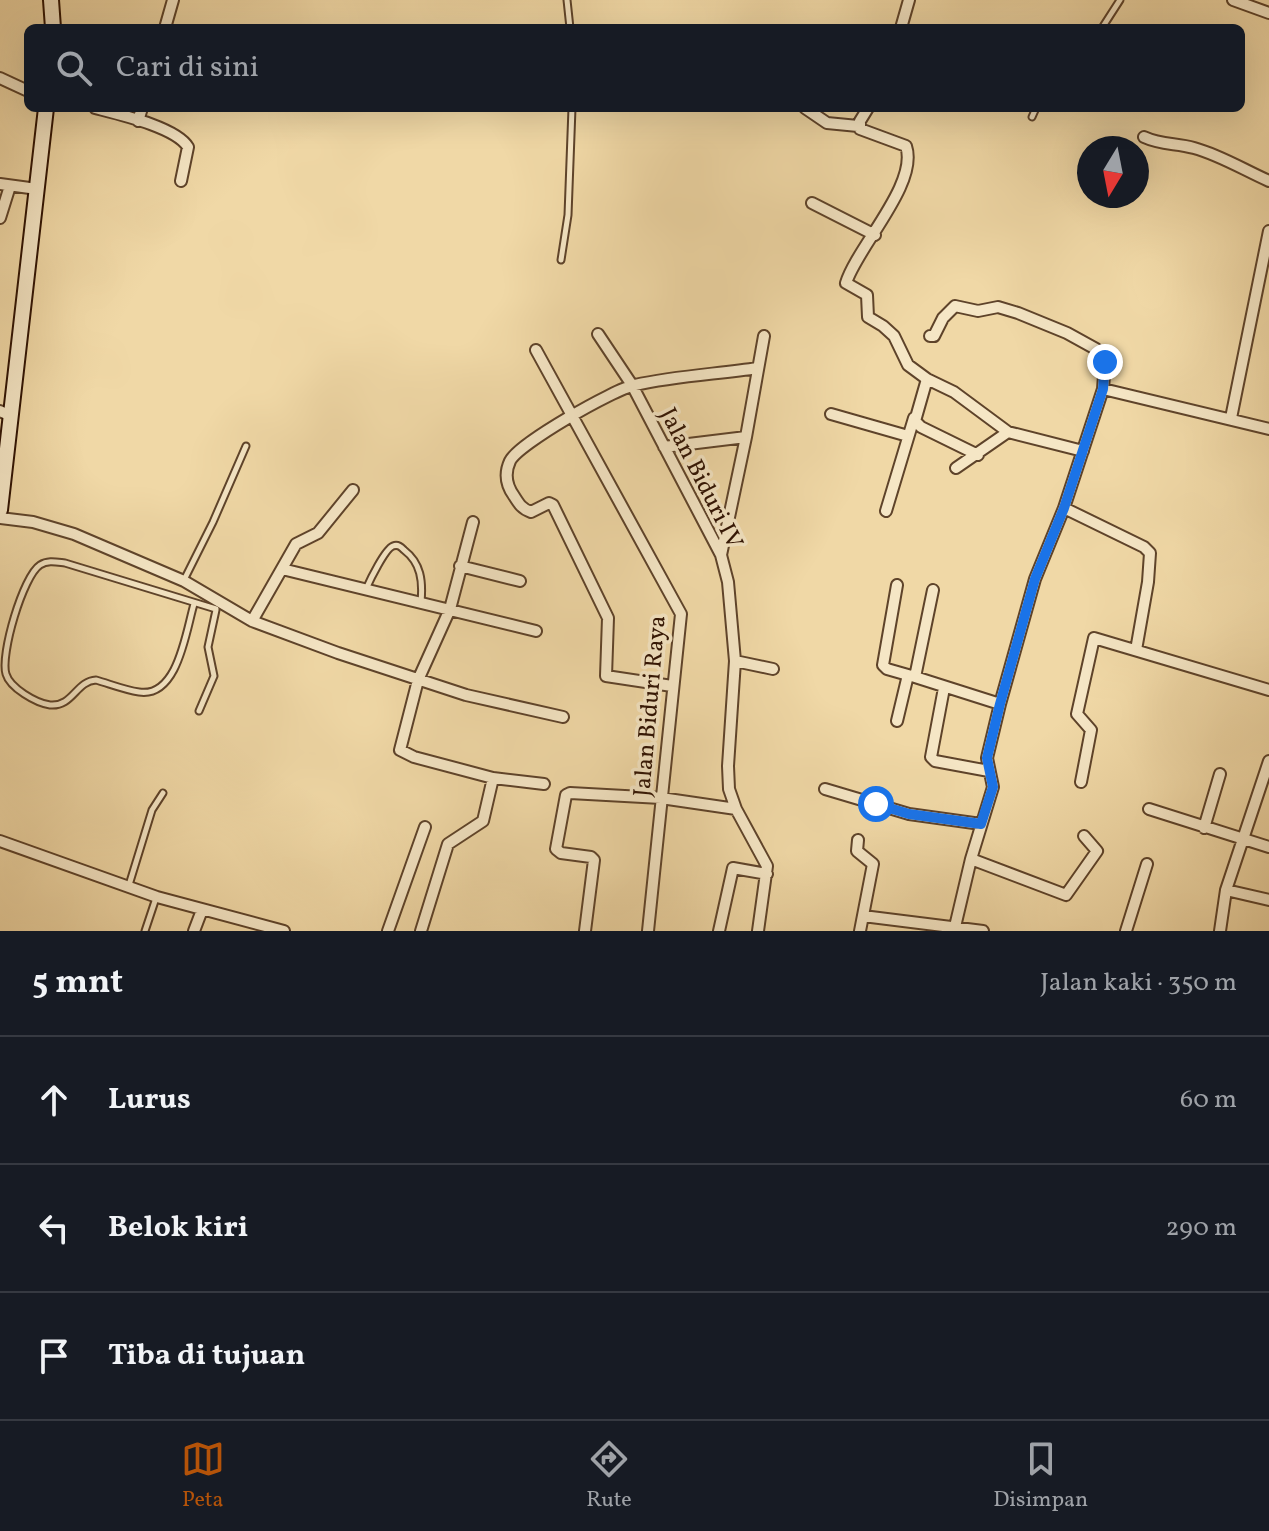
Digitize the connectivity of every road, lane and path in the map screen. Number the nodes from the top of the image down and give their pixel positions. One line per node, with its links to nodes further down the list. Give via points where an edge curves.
1 (51, 0): 8 (street)
2 (173, 0): 9 (street)
3 (567, 0): 10 (lane)
4 (909, 0): 11 (street)
5 (1120, 0): 12 (lane)
6 (1233, 0): 7 (street)
7 (1269, 13)
8 (53, 24)
9 (166, 24)
10 (570, 24)
11 (902, 24)
12 (1105, 24)
13 (0, 78): 14 (street)
14 (24, 89)
15 (46, 112): 29 (street)
16 (108, 112): 23 (street)
17 (141, 112): 23 (street)
18 (572, 112): 34 (lane)
19 (811, 112): 24 (street, via 827,123)
20 (866, 112): 24 (street)
21 (1034, 112): 22 (lane)
22 (1032, 117)
23 (138, 121): 26 (street, via 184,141 188,147)
24 (858, 126): 33 (street, via 907,149 903,179)
25 (1149, 139): 27 (street, via 1209,153)
26 (181, 181)
27 (1269, 181)
28 (5, 185): 29 (street); 31 (street)
29 (37, 189): 43 (street)
30 (812, 203): 33 (street)
31 (0, 218)
32 (1269, 231): 47 (street)
33 (875, 235): 40 (street, via 846,283 867,295 868,317 894,336 908,365)
34 (561, 260)
35 (598, 334): 41 (street, Jalan Biduri IV)
36 (764, 336): 39 (street)
37 (930, 336): 42 (street, via 955,306 1007,309 1096,349 1105,362)
38 (536, 350): 45 (street, Jalan Biduri Raya)
39 (758, 368): 41 (street); 51 (street)
40 (927, 379): 46 (street); 49 (street)
41 (632, 385): 45 (street); 53 (street, Jalan Biduri IV)
42 (1103, 389): 47 (street); 54 (street)
43 (6, 414): 58 (street)
44 (831, 414): 50 (street)
45 (571, 416): 82 (street, Jalan Biduri Raya, via 681,614); 82 (street, via 517,451 510,459 508,487 531,512 553,505 608,618 606,676)
46 (914, 418): 50 (street); 55 (street, via 921,427)
47 (1231, 418): 48 (street)
48 (1269, 429)
49 (1008, 432): 54 (street); 55 (street)
50 (908, 436): 60 (street)
51 (746, 437): 53 (street); 63 (street)
52 (246, 446): 66 (lane)
53 (664, 447): 63 (street, Jalan Biduri IV)
54 (1083, 451): 59 (street)
55 (978, 455): 56 (street)
56 (956, 468)
57 (353, 490): 65 (street, via 318,533 300,540)
58 (0, 506)
59 (1064, 508): 77 (street, via 1150,553); 85 (street, via 1035,579)
60 (886, 511)
61 (0, 518): 66 (street, via 74,534)
62 (473, 522): 64 (street)
63 (721, 555): 78 (street, Jalan Biduri IV)
64 (460, 566): 67 (street); 74 (street)
65 (282, 569): 69 (street); 75 (street)
66 (184, 581): 73 (street)
67 (520, 581)
68 (897, 585): 80 (street, via 882,662 884,668)
69 (366, 590): 71 (street); 71 (lane, via 388,549 396,545 419,567)
70 (933, 590): 80 (street)
71 (421, 603): 74 (street)
72 (194, 604): 72 (lane, via 65,563 39,565 15,614 5,672 25,694 49,705 67,702 89,680 139,692 158,690 174,672); 73 (lane)
73 (217, 605): 75 (street); 86 (lane, via 208,647 214,676)
74 (450, 609): 76 (street); 81 (street)
75 (252, 621): 81 (street)
76 (536, 631)
77 (1136, 650): 84 (street); 93 (street, via 1093,639 1077,714 1091,730)
78 (735, 661): 79 (street); 99 (street, Jalan Biduri IV, via 728,766)
79 (773, 669)
80 (912, 676): 83 (street); 88 (street)
81 (418, 680): 87 (street); 92 (street, via 400,750)
82 (672, 686): 98 (street, Jalan Biduri Raya)
83 (944, 688): 85 (street); 90 (street, via 931,757)
84 (1269, 690)
85 (1000, 704): 90 (street, via 987,758)
86 (199, 711)
87 (563, 717)
88 (897, 721)
89 (1269, 761): 96 (street)
90 (989, 771): 101 (street, via 993,787)
91 (1220, 774): 103 (street)
92 (493, 778): 94 (street); 123 (street, via 483,821 448,844)
93 (1081, 782)
94 (544, 784)
95 (825, 789): 101 (street, via 909,814)
96 (1265, 790): 106 (street)
97 (163, 793): 112 (lane, via 152,810)
98 (661, 798): 99 (street); 124 (street, via 566,795 556,849 594,860); 125 (street, Jalan Biduri Raya)
99 (736, 809): 111 (street, Jalan Biduri IV, via 764,858)
100 (1149, 809): 103 (street)
101 (981, 824): 109 (street)
102 (425, 827): 122 (street)
103 (1204, 828): 106 (street)
104 (1084, 836): 109 (street, via 1097,851 1066,895)
105 (858, 840): 117 (street, via 857,851 873,864)
106 (1242, 840): 108 (street); 113 (street)
107 (0, 841): 112 (street)
108 (1269, 847)
109 (971, 859): 118 (street)
110 (1147, 864): 130 (street)
111 (767, 874): 126 (street, via 733,868); 127 (street)
112 (128, 888): 114 (street)
113 (1226, 890): 115 (street); 131 (street)
114 (157, 897): 116 (street); 119 (lane)
115 (1269, 900)
116 (202, 910): 120 (street); 121 (street)
117 (863, 916): 118 (street); 128 (street)
118 (955, 929): 129 (street)
119 (145, 931)
120 (194, 931)
121 (284, 931)
122 (388, 931)
123 (421, 931)
124 (585, 931)
125 (648, 931)
126 (719, 931)
127 (758, 931)
128 (860, 931)
129 (983, 931)
130 (1126, 931)
131 (1220, 931)

